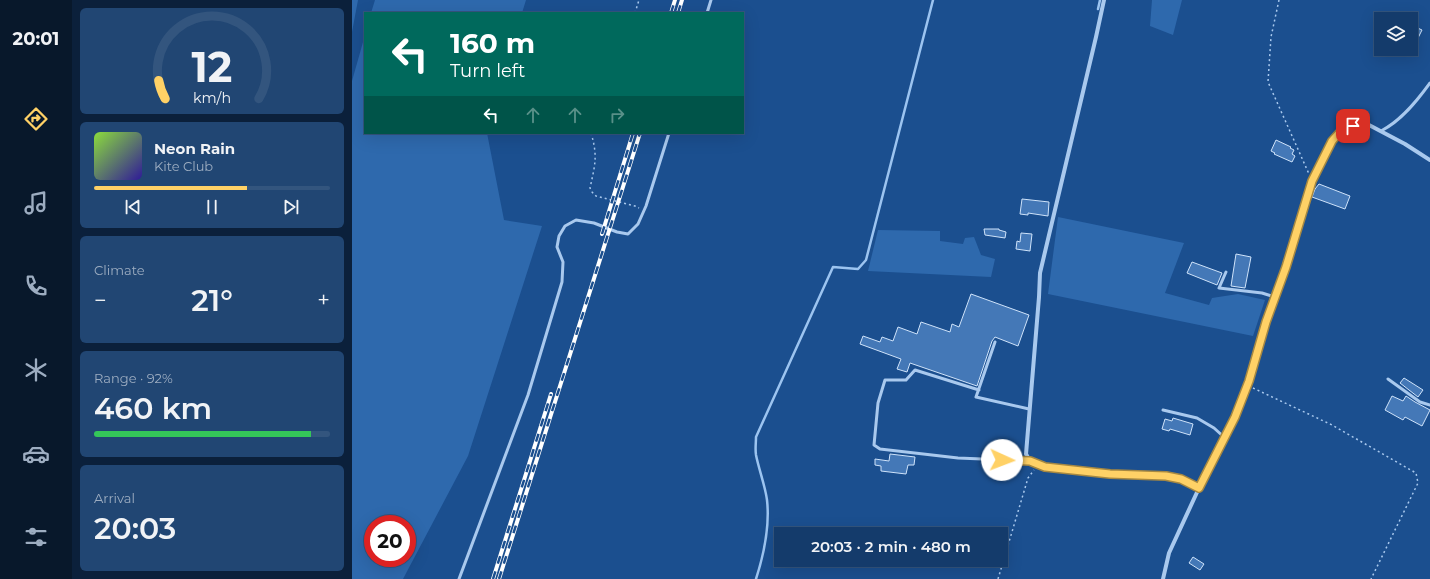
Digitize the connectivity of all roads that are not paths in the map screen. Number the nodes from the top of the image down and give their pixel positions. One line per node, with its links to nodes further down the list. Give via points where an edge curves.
1 (711, 0): 3 (lane)
2 (1104, 0): 14 (street, via 1040,272 1040,297)
3 (707, 12)
4 (1430, 83): 5 (lane, via 1391,126)
5 (1381, 131): 7 (street); 9 (street, via 1369,125 1353,126 1341,131 1332,141 1312,181)
6 (669, 134): 19 (lane, via 644,211 638,224 628,234 576,220 565,226 559,236 557,247 563,262 562,282 528,395)
7 (1430, 160)
8 (1226, 272): 9 (lane, via 1219,288)
9 (1275, 297): 16 (street, via 1247,385)
10 (995, 342): 12 (lane)
11 (1388, 379): 13 (lane, via 1420,402)
12 (979, 390): 14 (lane, via 976,397); 17 (lane, via 915,370 906,380 885,380 878,403 874,445 880,449 958,458)
13 (1430, 405)
14 (1029, 409): 17 (street, via 1026,454)
15 (1163, 410): 16 (lane, via 1197,418)
16 (1225, 438): 18 (street)
17 (1030, 461): 18 (street, via 1045,467 1110,474 1166,476 1181,479)
18 (1199, 488): 20 (street, via 1169,553)
19 (459, 579)
20 (1163, 579)

